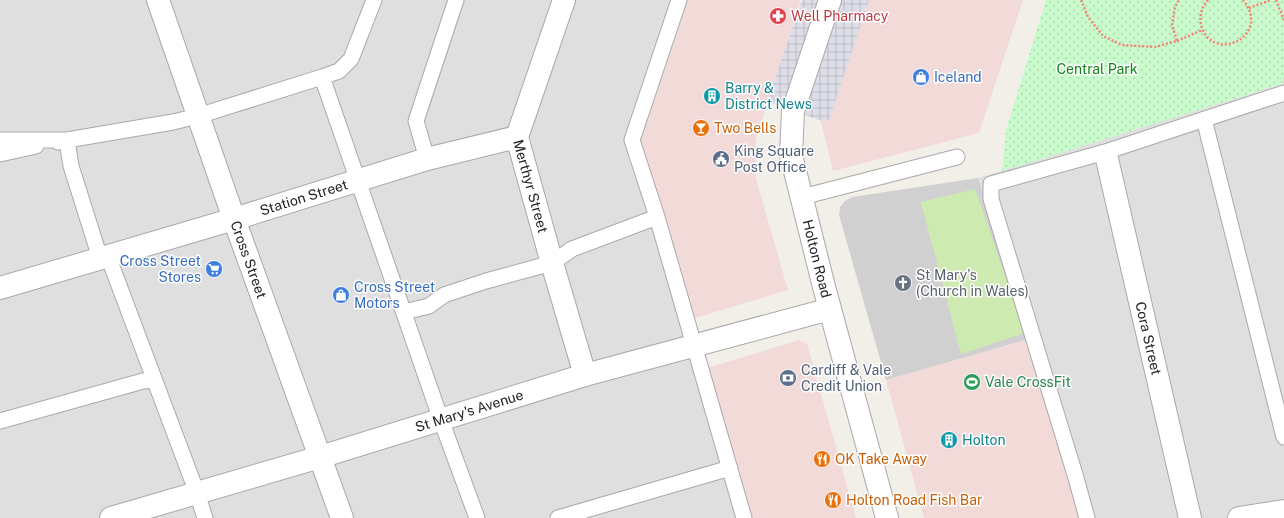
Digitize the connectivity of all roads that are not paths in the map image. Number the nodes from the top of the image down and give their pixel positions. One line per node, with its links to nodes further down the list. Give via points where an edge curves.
1 (158, 0): 9 (street, Cross Street)
2 (374, 0): 7 (lane, via 351,59 340,70)
3 (456, 0): 17 (lane, via 416,120)
4 (564, 0): 11 (street, Merthyr Street)
5 (679, 0): 20 (lane, via 632,140)
6 (830, 0): 19 (street, Holton Road, via 793,111 792,155)
7 (322, 77): 9 (lane); 18 (lane)
8 (1284, 92): 10 (lane)
9 (198, 116): 13 (lane); 21 (street, Cross Street)
10 (1204, 119): 15 (lane); 32 (lane)
11 (517, 137): 17 (street, Station Street); 23 (street, Merthyr Street)
12 (0, 140): 13 (lane)
13 (67, 140): 14 (lane); 22 (lane, via 71,166)
14 (0, 154)
15 (1106, 156): 44 (lane, via 991,184 991,199); 45 (street, Cora Street)
16 (957, 157): 19 (lane)
17 (427, 159): 18 (street, Station Street)
18 (358, 180): 21 (street, Station Street); 26 (lane)
19 (802, 197): 25 (street, Holton Road)
20 (657, 217): 23 (lane, via 572,249); 27 (lane)
21 (234, 219): 22 (street, Station Street); 33 (street, Cross Street)
22 (104, 258): 24 (street, Station Street); 29 (lane)
23 (552, 263): 26 (lane, via 486,281 444,295 429,306); 28 (street, Merthyr Street)
24 (0, 288)
25 (830, 309): 27 (street, St Mary's Avenue); 43 (street, Holton Road)
26 (404, 312): 30 (lane)
27 (695, 345): 28 (street, St Mary's Avenue); 34 (lane)
28 (585, 375): 30 (street, St Mary's Avenue)
29 (154, 380): 31 (lane); 35 (lane)
30 (441, 420): 33 (street, St Mary's Avenue); 40 (lane)
31 (0, 421)
32 (1284, 437)
33 (320, 457): 35 (street, St Mary's Avenue); 39 (street, Cross Street)
34 (730, 468): 41 (lane); 42 (lane)
35 (197, 493): 37 (street, St Mary's Avenue); 38 (lane)
36 (1284, 510): 46 (street)
37 (111, 518)
38 (206, 518)
39 (342, 518)
40 (477, 518)
41 (558, 518)
42 (744, 518)
43 (887, 518)
44 (1087, 518)
45 (1190, 518)
46 (1239, 518)

